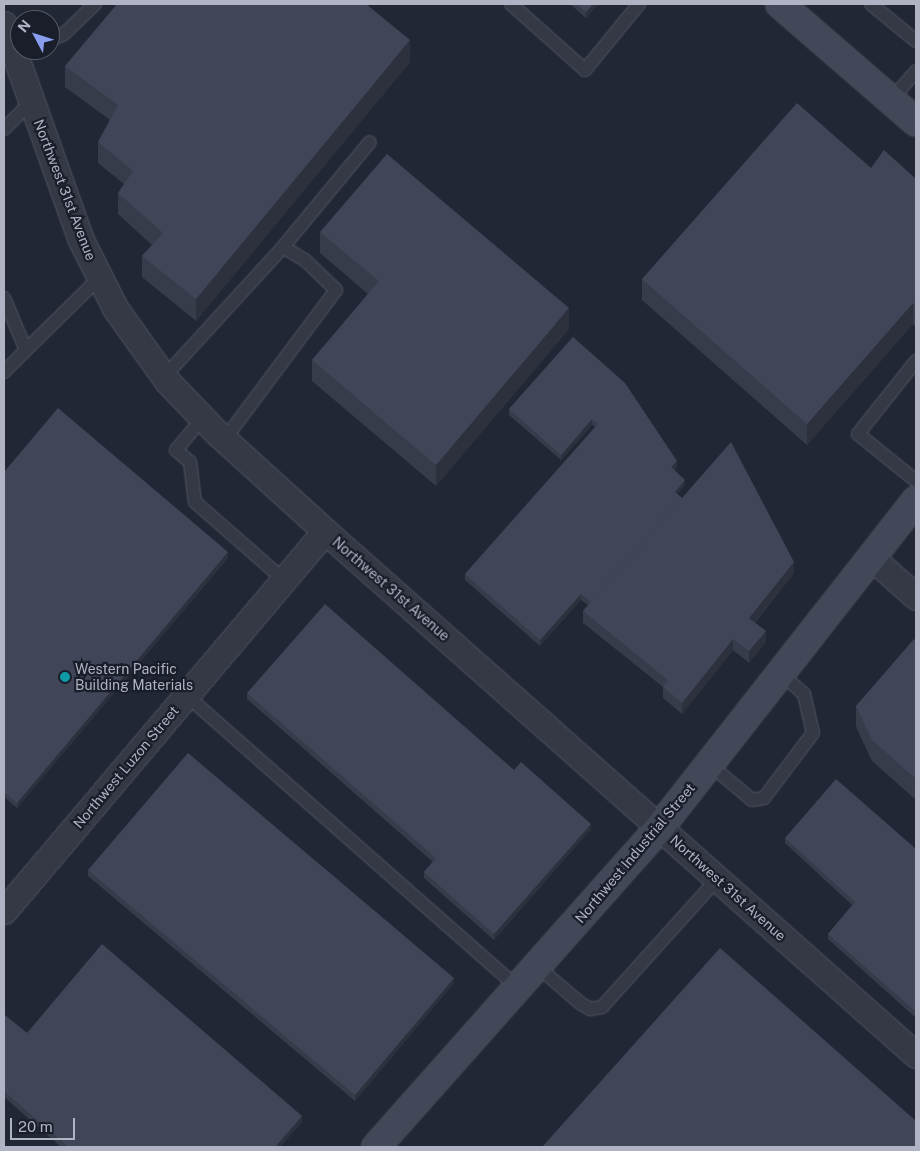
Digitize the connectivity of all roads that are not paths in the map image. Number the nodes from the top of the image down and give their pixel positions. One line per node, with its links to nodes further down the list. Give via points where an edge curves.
1 (94, 4): 6 (lane)
2 (511, 4): 3 (lane, via 585,70)
3 (640, 4)
4 (780, 4): 10 (street)
5 (871, 4): 7 (lane)
6 (60, 36)
7 (916, 42)
8 (23, 60): 11 (street, Northwest 31st Avenue)
9 (916, 71): 10 (lane)
10 (891, 100): 12 (street)
11 (32, 101): 13 (lane); 16 (street, Northwest 31st Avenue, via 81,240)
12 (916, 122)
13 (4, 129)
14 (370, 142): 15 (lane)
15 (283, 247): 21 (lane); 23 (lane, via 305,260 336,290)
16 (99, 278): 18 (lane); 21 (street, Northwest 31st Avenue, via 133,337)
17 (4, 298): 18 (lane)
18 (26, 350): 20 (lane)
19 (916, 361): 24 (lane, via 858,434)
20 (4, 372)
21 (164, 377): 22 (street, Northwest 31st Avenue)
22 (202, 419): 23 (street, Northwest 31st Avenue); 28 (lane, via 176,450 190,462 195,502)
23 (224, 440): 26 (street, Northwest 31st Avenue)
24 (916, 481)
25 (916, 500): 27 (street, Northwest Industrial Street)
26 (325, 531): 28 (street, Northwest Luzon Street); 33 (street, Northwest 31st Avenue)
27 (871, 557): 29 (street); 30 (street, Northwest Industrial Street)
28 (284, 580): 31 (street, Northwest Luzon Street)
29 (916, 597)
30 (780, 673): 32 (street, Northwest Industrial Street); 32 (lane, via 804,694 813,733 764,798 752,800)
31 (186, 695): 35 (street, Northwest Luzon Street); 37 (lane)
32 (709, 764): 33 (street, Northwest Industrial Street)
33 (660, 827): 34 (street, Northwest 31st Avenue); 36 (street, Northwest Industrial Street)
34 (718, 878): 36 (lane, via 602,1007 590,1009 580,1003); 38 (street, Northwest 31st Avenue)
35 (4, 911)
36 (536, 966): 37 (street, Northwest Industrial Street)
37 (518, 988): 39 (street, Northwest Industrial Street)
38 (916, 1055)
39 (376, 1147)

